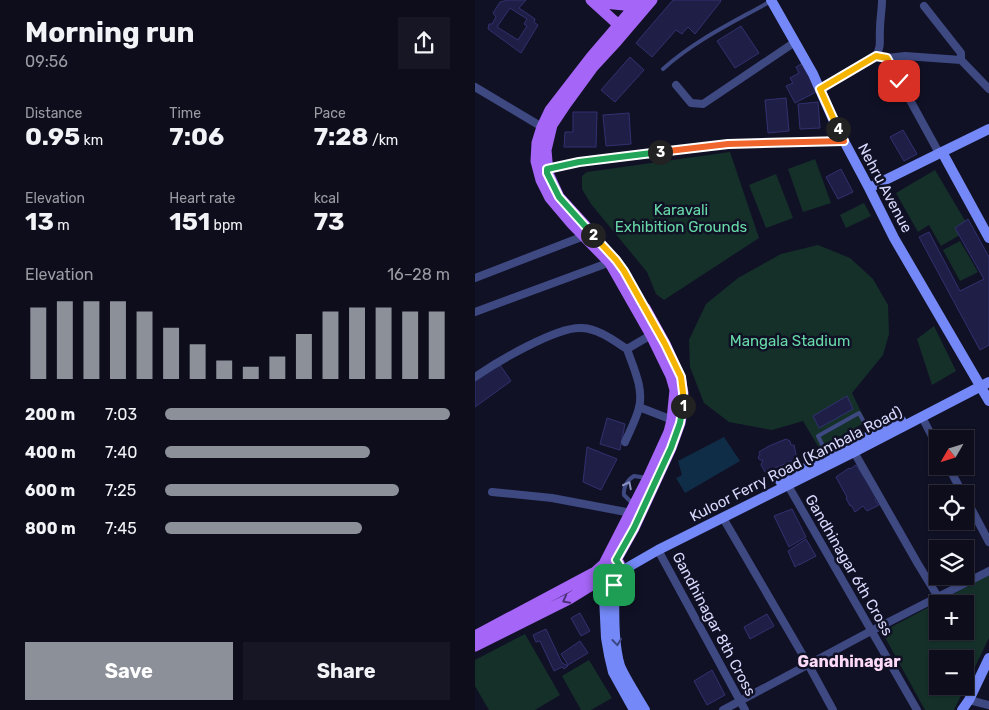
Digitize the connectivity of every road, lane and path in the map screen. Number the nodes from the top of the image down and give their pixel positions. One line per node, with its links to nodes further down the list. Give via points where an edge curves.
1 (591, 0): 6 (main road)
2 (639, 0): 6 (main road, via 624,6); 8 (main road)
3 (652, 0): 8 (main road)
4 (771, 0): 9 (street, Nehru Avenue); 14 (lane, via 709,35)
5 (882, 0): 11 (street, via 880,50)
6 (603, 5): 8 (main road); 10 (main road, via 607,27)
7 (924, 6): 13 (street, via 961,53)
8 (624, 26): 10 (main road); 23 (main road, via 552,125 546,150)
9 (795, 42): 15 (street, via 703,104 691,103); 17 (street, Nehru Avenue)
10 (600, 47): 19 (main road, via 550,110)
11 (876, 56): 12 (street); 17 (street)
12 (887, 58): 13 (street); 22 (street)
13 (961, 60): 18 (street)
14 (663, 69)
15 (676, 85)
16 (475, 87): 19 (street)
17 (820, 89): 21 (street, Nehru Avenue)
18 (989, 89)
19 (542, 127): 25 (main road, via 536,161 541,180 550,198)
20 (989, 129): 22 (street)
21 (844, 141): 23 (street, via 728,144 579,162); 24 (street, Nehru Avenue)
22 (941, 152): 24 (street); 26 (street)
23 (547, 169): 27 (main road, via 559,197)
24 (869, 188): 34 (street, Nehru Avenue, via 894,238)
25 (584, 236): 27 (main road); 28 (street)
26 (989, 238)
27 (613, 262): 29 (street); 30 (main road); 38 (main road, via 624,271 681,377 683,393)
28 (475, 278)
29 (475, 312)
30 (651, 335): 31 (street); 38 (main road, via 671,376)
31 (627, 349): 33 (street, via 602,333 588,328 573,328 545,337); 36 (street, via 637,376)
32 (989, 375): 34 (street, Kuloor Ferry Road (Kambala Road))
33 (475, 377)
34 (982, 383): 35 (street, Nehru Avenue); 37 (street, Kuloor Ferry Road (Kambala Road)); 40 (street, Kuloor Ferry Road (Kambala Road))
35 (989, 401)
36 (639, 407): 38 (street); 41 (street)
37 (922, 417): 39 (street); 42 (street, Kuloor Ferry Road (Kambala Road))
38 (676, 421): 44 (main road); 53 (main road, via 671,448)
39 (929, 431)
40 (871, 436): 43 (street, Kuloor Ferry Road (Kambala Road)); 43 (lane, via 859,413 818,436)
41 (625, 442)
42 (854, 452): 45 (street, Kuloor Ferry Road (Kambala Road)); 55 (street)
43 (829, 457): 45 (street, Kuloor Ferry Road (Kambala Road))
44 (647, 479): 47 (main road); 47 (lane, one-way to 44, via 625,496 627,483 634,476)
45 (786, 482): 50 (street, Kuloor Ferry Road (Kambala Road)); 53 (street, Kuloor Ferry Road (Kambala Road)); 58 (street, Gandhinagar 6th Cross)
46 (492, 492): 49 (street, via 552,498)
47 (634, 504): 49 (main road)
48 (974, 514): 51 (street)
49 (628, 515): 53 (main road)
50 (723, 518): 52 (street, Kuloor Ferry Road (Kambala Road)); 62 (street)
51 (989, 542)
52 (658, 550): 53 (street, Kuloor Ferry Road (Kambala Road)); 65 (street, Gandhinagar 8th Cross)
53 (612, 569): 59 (main road, via 595,572); 60 (main road, one-way to 60, via 569,599); 63 (street, via 617,648)
54 (989, 572): 56 (street)
55 (937, 595)
56 (942, 595)
57 (929, 602): 58 (street)
58 (871, 631): 62 (street); 72 (street, Gandhinagar 6th Cross)
59 (475, 636)
60 (475, 646)
61 (989, 658): 64 (street)
62 (808, 664): 65 (street); 71 (street)
63 (632, 698): 67 (street); 68 (street)
64 (969, 700): 66 (street); 73 (street)
65 (739, 701): 69 (street); 70 (street, Gandhinagar 8th Cross)
66 (989, 705)
67 (634, 710)
68 (645, 710)
69 (723, 710)
70 (745, 710)
71 (833, 710)
72 (917, 710)
73 (962, 710)

